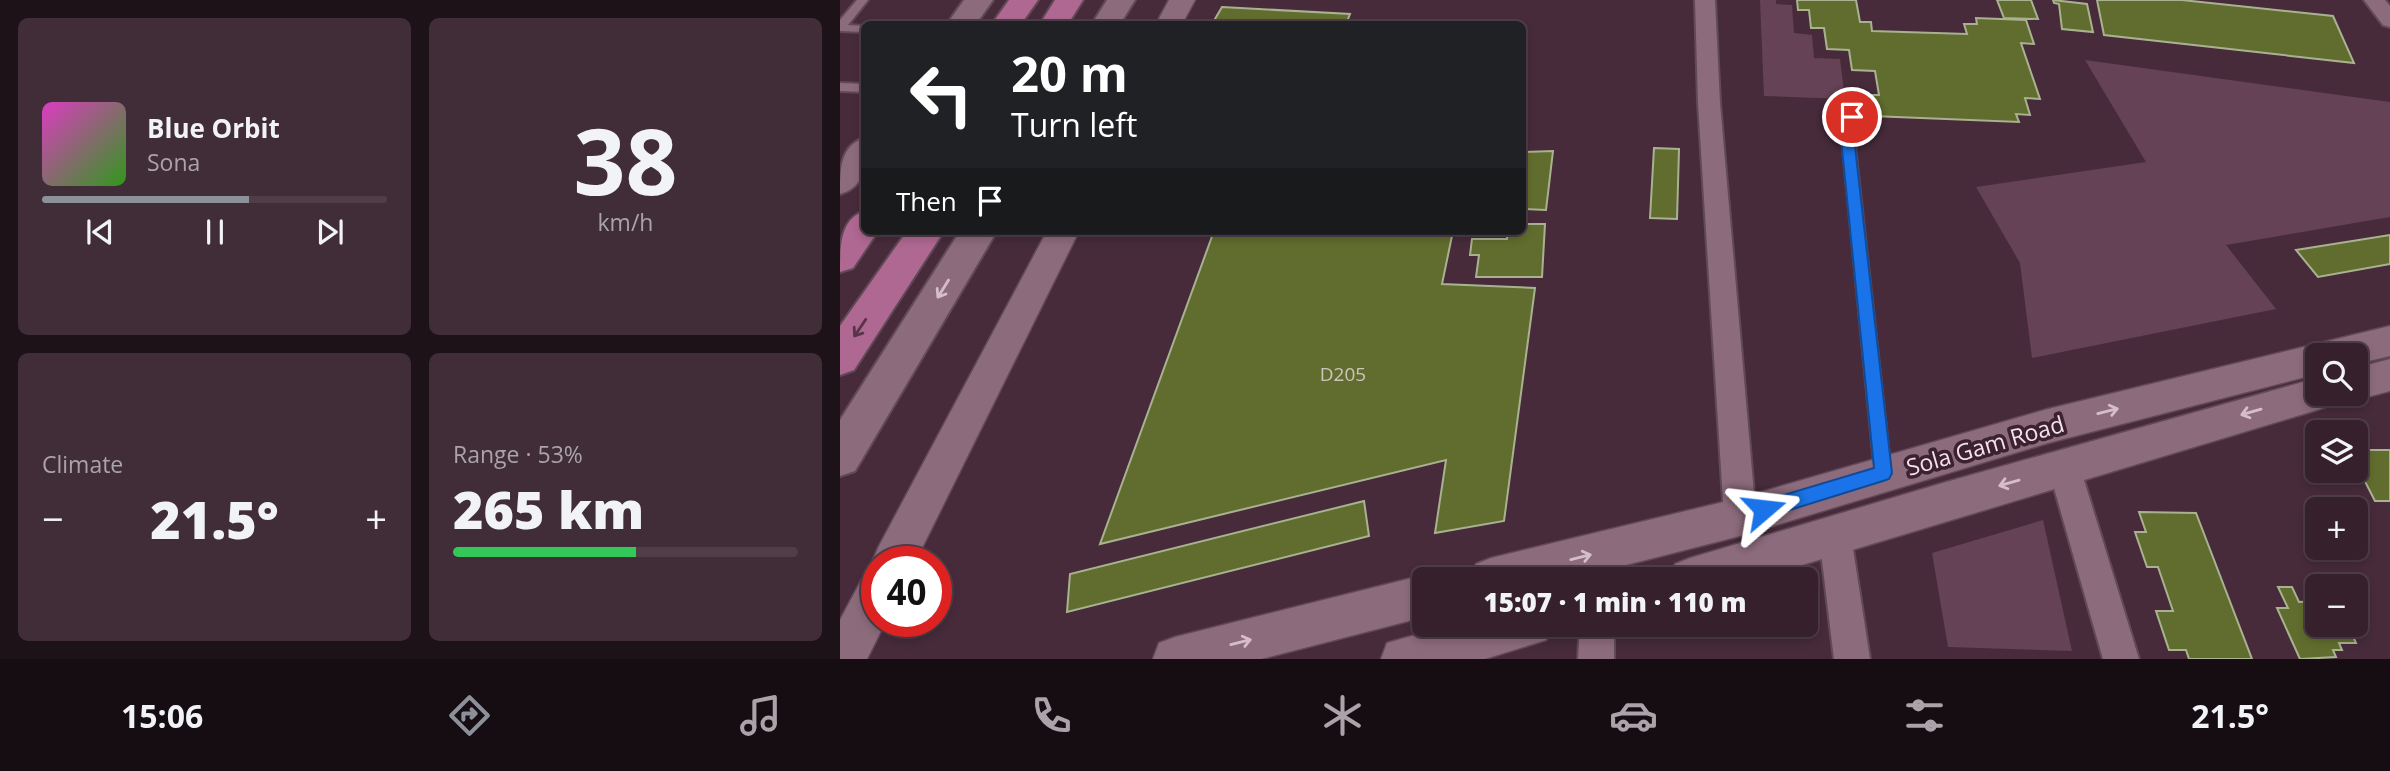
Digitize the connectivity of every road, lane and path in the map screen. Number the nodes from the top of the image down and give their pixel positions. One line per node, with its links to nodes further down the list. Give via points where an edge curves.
1 (863, 0): 15 (lane)
2 (979, 0): 10 (main road)
3 (1024, 0): 11 (highway)
4 (1069, 0): 12 (highway)
5 (1121, 0): 13 (main road)
6 (1182, 0): 14 (street)
7 (1705, 0): 37 (street)
8 (2374, 0): 9 (street)
9 (2390, 20)
10 (963, 21)
11 (1008, 21)
12 (1056, 21)
13 (1108, 21)
14 (1172, 21)
15 (840, 27): 16 (lane)
16 (861, 29)
17 (840, 88): 18 (lane)
18 (861, 88)
19 (1865, 113): 36 (lane, via 1852,117 1846,129)
20 (861, 154): 21 (main road)
21 (840, 182)
22 (861, 227): 26 (highway)
23 (923, 235): 29 (highway, one-way to 29)
24 (977, 235): 34 (main road, one-way to 34)
25 (1061, 235): 39 (street)
26 (840, 258)
27 (2390, 341): 28 (street)
28 (2368, 346)
29 (840, 358)
30 (2305, 362): 36 (street, Sola Gam Road, one-way to 30)
31 (2390, 375): 32 (street)
32 (2368, 381)
33 (2305, 397): 35 (street, Sola Gam Road, one-way to 35)
34 (840, 457)
35 (2064, 467): 38 (street, Sola Gam Road, one-way to 38); 51 (street)
36 (1883, 473): 37 (street, Sola Gam Road)
37 (1740, 517): 40 (street, Sola Gam Road, one-way to 37)
38 (1835, 536): 41 (street, Sola Gam Road); 50 (street)
39 (901, 546)
40 (1539, 567)
41 (1730, 567)
42 (1412, 599): 47 (street, one-way to 42)
43 (861, 625): 46 (street)
44 (1486, 637): 48 (street)
45 (1597, 637): 49 (street)
46 (843, 659)
47 (1175, 659)
48 (1403, 659)
49 (1597, 659)
50 (1852, 659)
51 (2122, 659)

